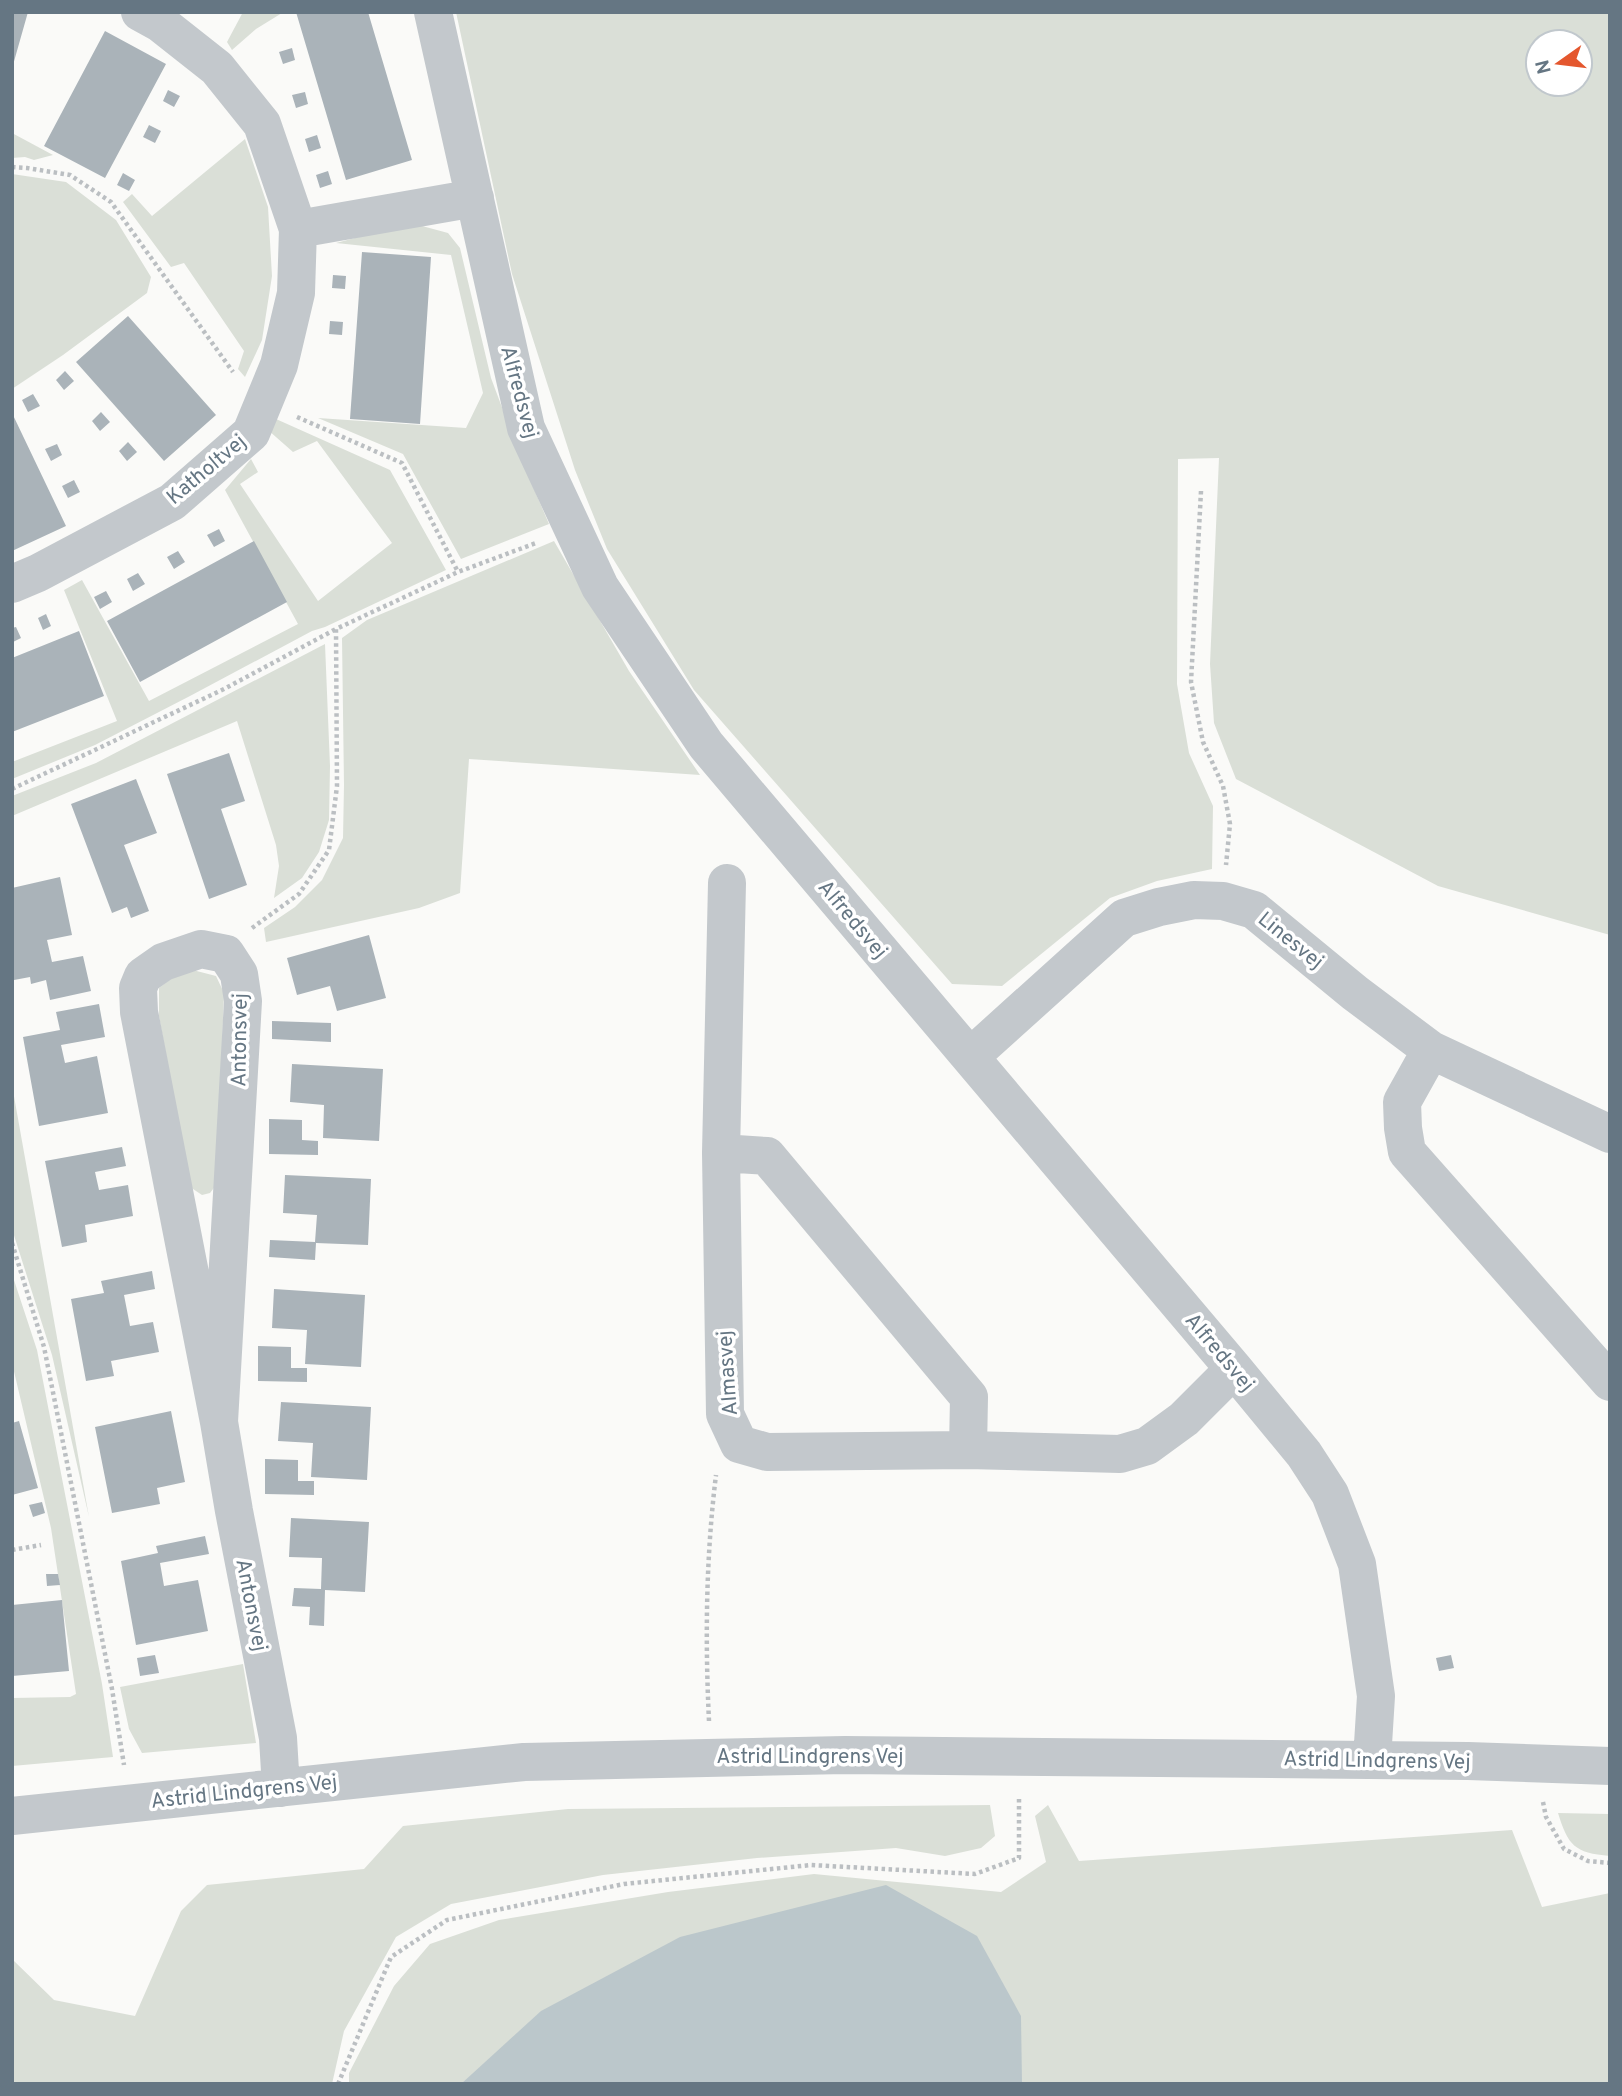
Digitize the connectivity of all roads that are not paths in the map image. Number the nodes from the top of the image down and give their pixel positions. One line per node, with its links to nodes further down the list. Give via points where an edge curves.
1 (140, 12): 4 (street, Katholtvej, via 217,68 262,124)
2 (433, 12): 3 (street, Alfredsvej)
3 (475, 198): 4 (street); 8 (street, Alfredsvej, via 526,428 600,587 706,745)
4 (298, 229): 5 (street, Katholtvej, via 296,293 279,365 251,433 172,502)
5 (12, 584)
6 (727, 883): 10 (street, Almasvej)
7 (1431, 1050): 8 (street, Linesvej, via 1254,910 1223,901 1194,900 1124,918); 9 (street, Linesvej); 12 (street, via 1402,1102 1407,1152)
8 (970, 1057): 11 (street, Alfredsvej)
9 (1610, 1134)
10 (721, 1153): 14 (street, via 767,1156 969,1397); 14 (street, Almasvej, via 724,1414 738,1444 767,1452)
11 (1234, 1369): 14 (street, Almasvej, via 1184,1419 1147,1446 1120,1454); 15 (street, Alfredsvej, via 1331,1494 1357,1564 1376,1696)
12 (1610, 1382)
13 (219, 1422): 13 (street, Antonsvej, via 145,1048 138,988 143,976 163,962 201,949 226,954 239,974 243,1001); 17 (street, Antonsvej, via 278,1738)
14 (968, 1450)
15 (1372, 1760): 16 (street, Astrid Lindgrens Vej); 17 (street, Astrid Lindgrens Vej, via 710,1757 524,1762)
16 (1610, 1766)
17 (281, 1788): 18 (street, Astrid Lindgrens Vej)
18 (12, 1816)

